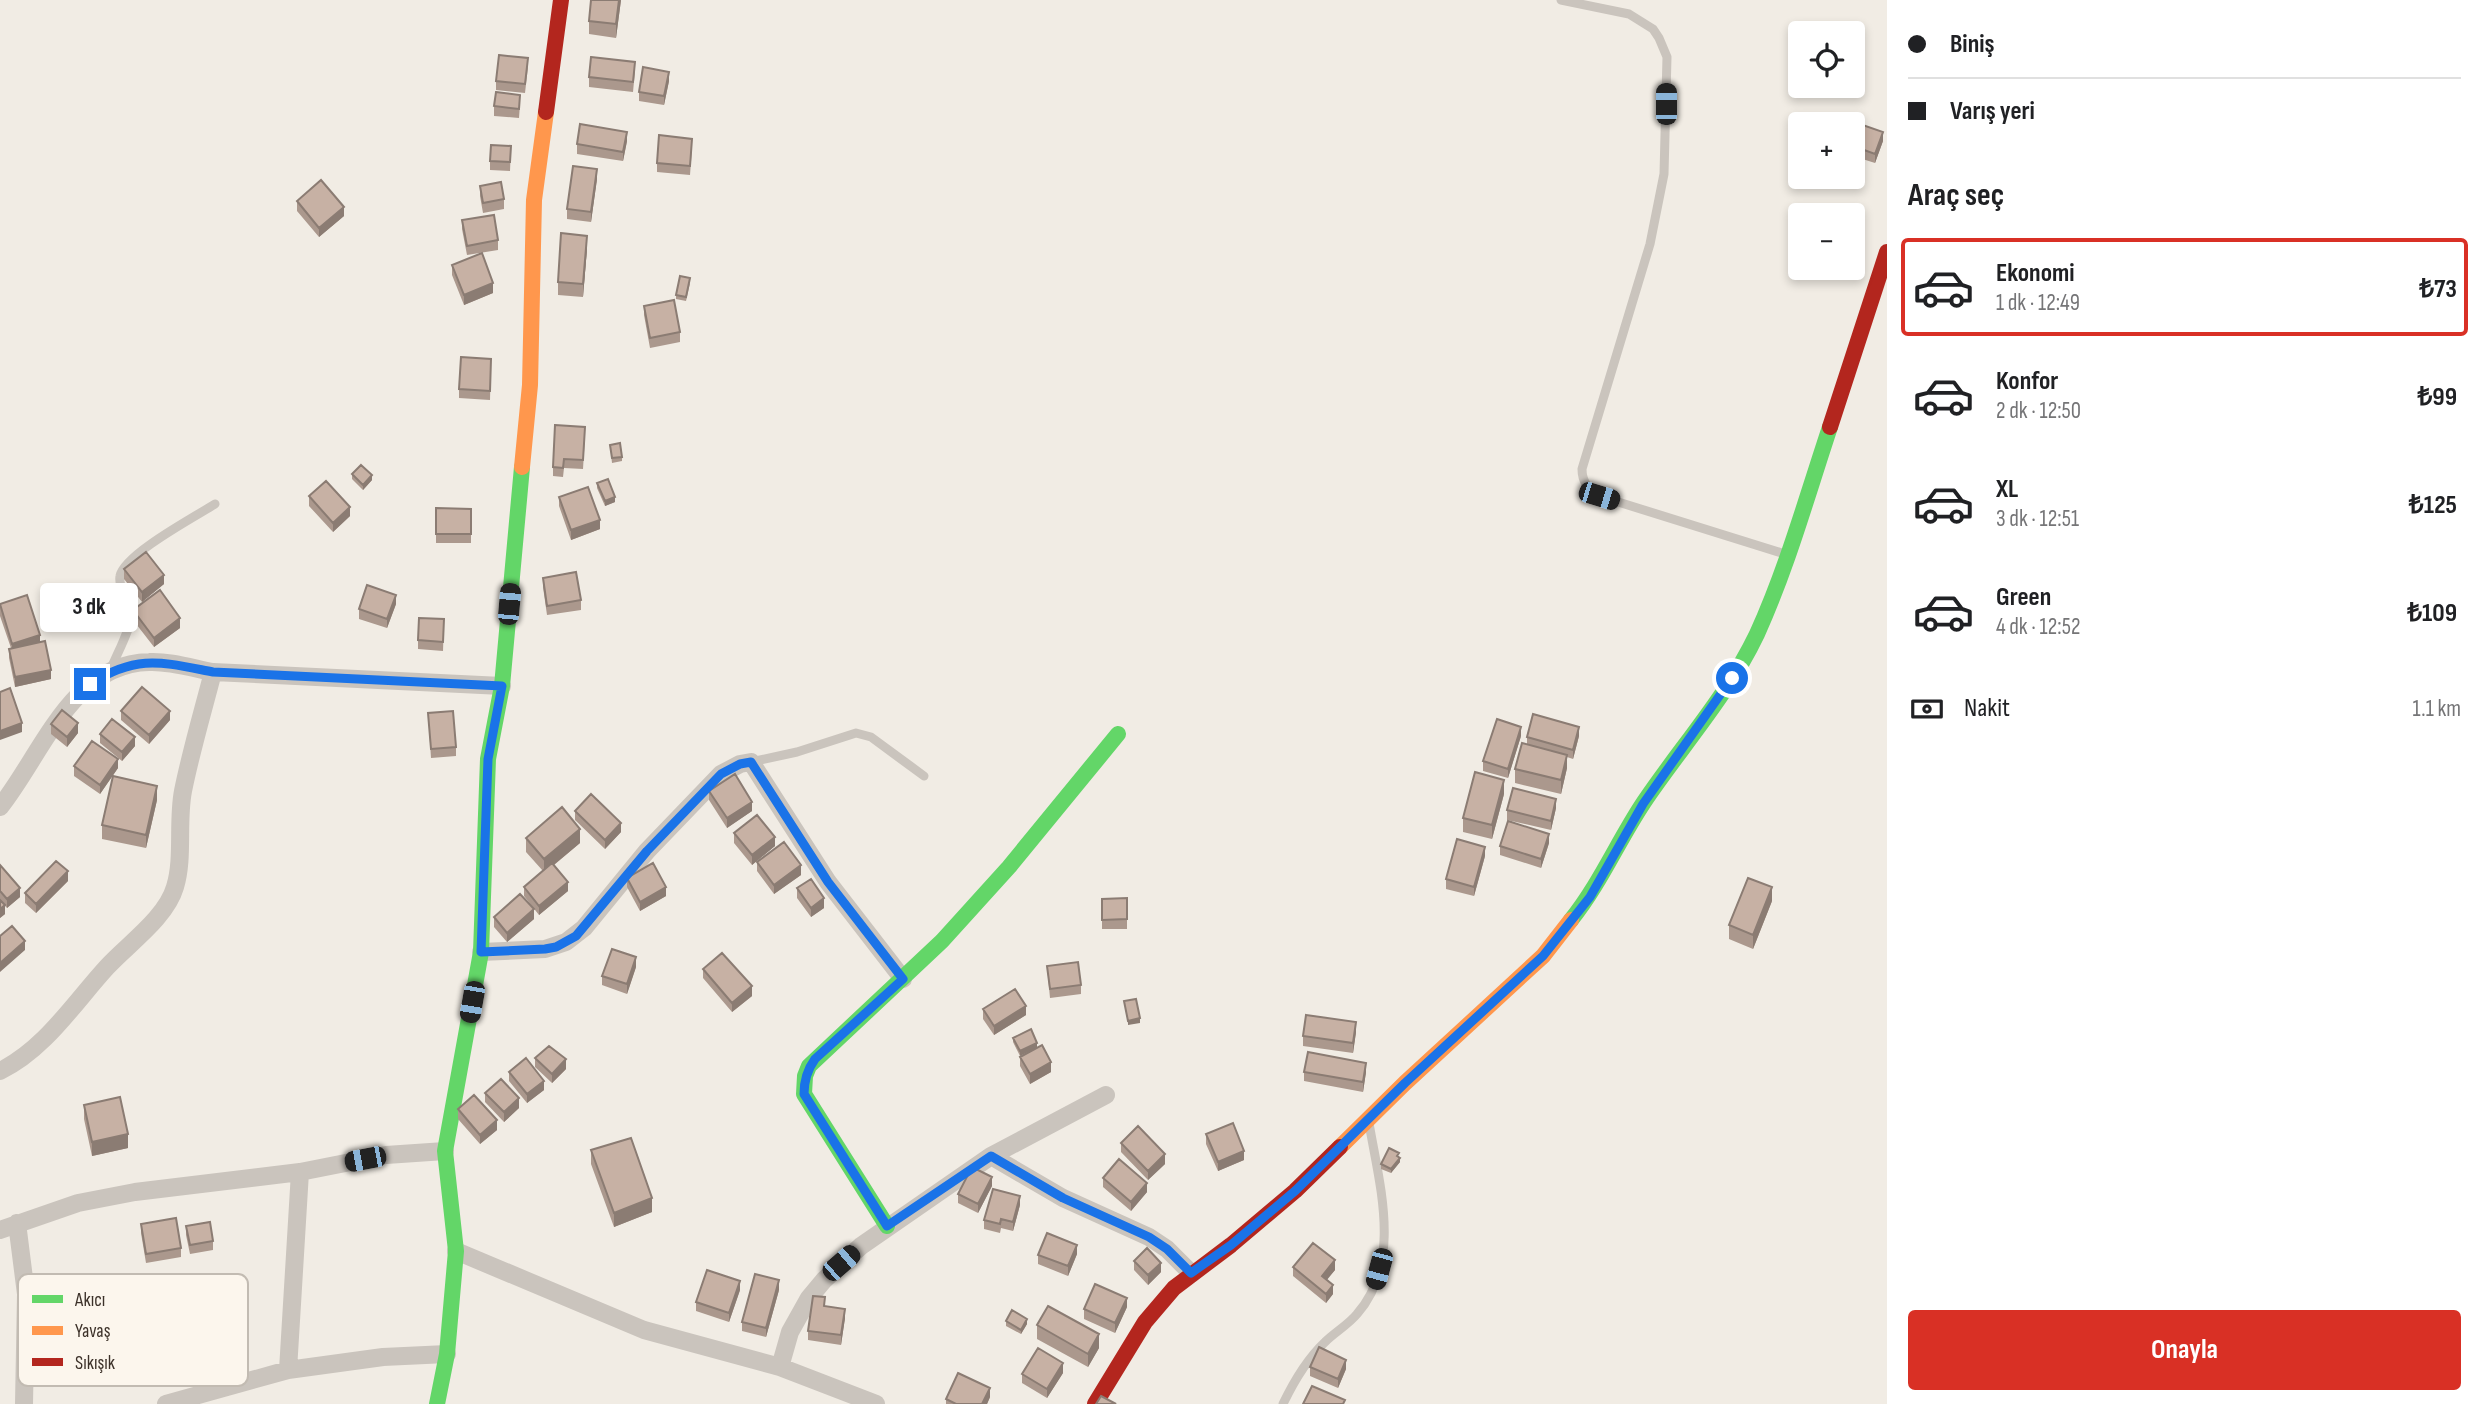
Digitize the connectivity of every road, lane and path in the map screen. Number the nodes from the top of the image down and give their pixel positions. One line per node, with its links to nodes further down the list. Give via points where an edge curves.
1 (561, 0): 8 (street, via 534,200 530,384)
2 (1561, 0): 5 (lane, via 1638,18 1653,29 1667,57 1661,197 1582,469 1585,484 1599,496)
3 (1887, 252): 5 (street)
4 (215, 504): 6 (lane, via 144,548 121,571 131,618)
5 (1786, 554): 17 (street, via 1769,605 1732,678 1643,804 1575,918 1543,956)
6 (111, 671): 7 (street, via 148,662); 12 (street, via 90,684 55,723)
7 (213, 672): 8 (street); 15 (street, via 183,792 178,878 170,900 41,1042)
8 (502, 686): 13 (street, via 488,759)
9 (1118, 734): 14 (street, via 986,892)
10 (751, 762): 11 (lane, via 856,733 871,737); 13 (street, via 730,768 713,782 576,936 545,949); 14 (street, via 828,882)
11 (924, 776)
12 (0, 807)
13 (481, 952): 18 (street)
14 (903, 979): 22 (street, via 815,1059 804,1085 804,1094)
15 (0, 1071)
16 (1107, 1095): 19 (street)
17 (1368, 1119): 24 (street, via 1265,1218); 37 (lane, via 1384,1218 1375,1286 1355,1317 1325,1341 1303,1368)
18 (445, 1151): 20 (street, via 386,1155); 23 (street)
19 (991, 1156): 22 (street); 24 (street, via 1063,1198 1149,1237)
20 (300, 1172): 21 (street, via 135,1192 78,1203); 28 (street)
21 (8, 1226): 25 (street)
22 (887, 1226): 27 (street, via 841,1263 809,1298 790,1332)
23 (456, 1251): 26 (street); 27 (street, via 644,1330)
24 (1191, 1273): 36 (street, via 1145,1322)
25 (21, 1274)
26 (447, 1353): 28 (street); 34 (street)
27 (780, 1367): 35 (street)
28 (288, 1370): 29 (street)
29 (248, 1381)
30 (24, 1386): 32 (street)
31 (231, 1386): 33 (street)
32 (24, 1404)
33 (166, 1404)
34 (437, 1404)
35 (876, 1404)
36 (1095, 1404)
37 (1283, 1404)

